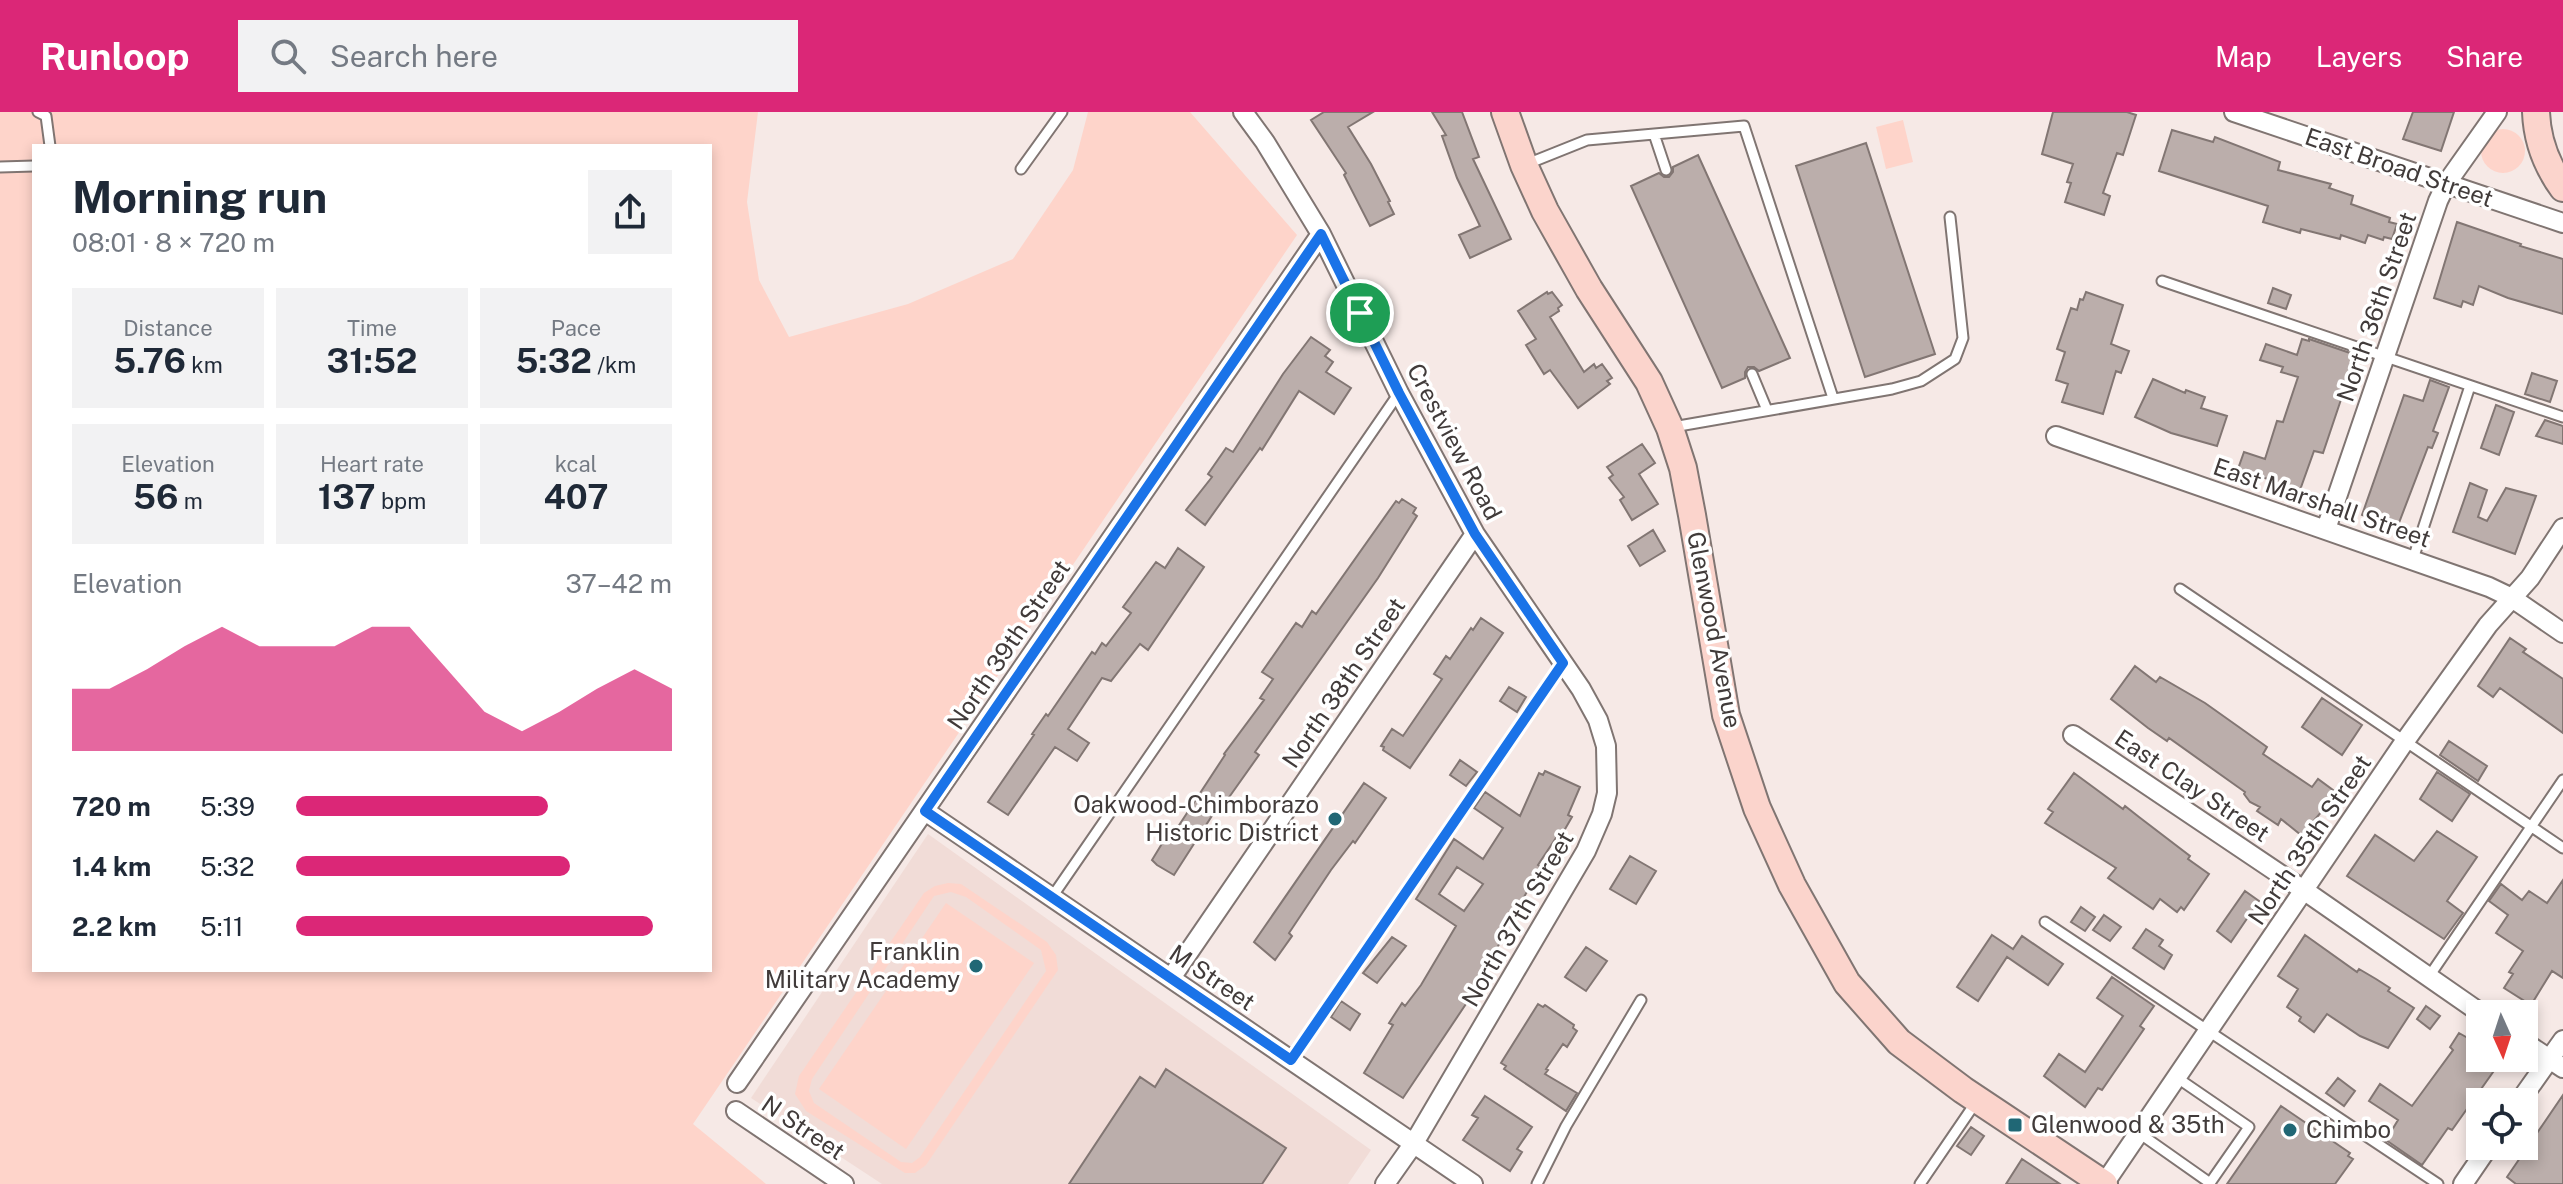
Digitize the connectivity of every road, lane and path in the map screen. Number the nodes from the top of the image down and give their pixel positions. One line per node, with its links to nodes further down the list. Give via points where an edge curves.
1 (38, 112): 9 (lane, via 46,116)
2 (1062, 112): 13 (lane)
3 (1243, 112): 19 (street, Crestview Road)
4 (1505, 112): 10 (street, Glenwood Avenue)
5 (2234, 112): 15 (street, East Broad Street)
6 (2497, 112): 15 (street, North 36th Street)
7 (2536, 112): 16 (street, via 2544,154)
8 (1654, 134): 10 (lane, via 1587,140); 14 (lane); 25 (lane, via 1744,126)
9 (50, 144)
10 (1524, 165): 28 (street, Glenwood Avenue)
11 (32, 166): 12 (lane)
12 (0, 167)
13 (1021, 169)
14 (1666, 170)
15 (2446, 184): 18 (street, East Broad Street); 21 (street, North 36th Street)
16 (2563, 188)
17 (1950, 217): 25 (lane, via 1963,338 1955,359 1921,381)
18 (2563, 223)
19 (1321, 234): 24 (street, Crestview Road); 41 (street, North 39th Street)
20 (2162, 281): 21 (lane)
21 (2384, 358): 23 (lane); 31 (street, North 36th Street)
22 (1752, 374): 26 (lane)
23 (2470, 386): 27 (lane); 33 (lane)
24 (1399, 393): 32 (street, Crestview Road); 45 (lane)
25 (1833, 398): 26 (lane)
26 (1767, 410): 28 (lane)
27 (2563, 417)
28 (1670, 428): 59 (street, Glenwood Avenue, via 1683,468 1726,715 1792,885 1847,983 1899,1042)
29 (2056, 436): 31 (street, East Marshall Street)
30 (2563, 528): 35 (street, North 35th Street)
31 (2326, 529): 33 (street, East Marshall Street)
32 (1475, 534): 37 (street, Crestview Road); 47 (street, North 38th Street)
33 (2413, 559): 35 (street, East Marshall Street)
34 (2180, 589): 39 (lane)
35 (2512, 598): 36 (street, East Marshall Street); 39 (street, North 35th Street)
36 (2563, 633)
37 (1563, 663): 54 (lane); 62 (street, North 37th Street, via 1591,705 1606,746 1608,781 1602,814 1586,851)
38 (2073, 735): 44 (street, East Clay Street)
39 (2405, 741): 42 (lane); 44 (street, North 35th Street)
40 (2563, 780): 42 (lane)
41 (925, 811): 45 (street, M Street); 57 (street, North 39th Street)
42 (2532, 826): 43 (lane); 48 (lane)
43 (2563, 848)
44 (2305, 891): 48 (street, East Clay Street); 51 (street, North 35th Street)
45 (1052, 897): 47 (street, M Street)
46 (2045, 922): 51 (lane)
47 (1171, 978): 54 (street, M Street)
48 (2428, 978): 50 (street, East Clay Street)
49 (1641, 1000): 67 (lane)
50 (2466, 1003)
51 (2208, 1030): 56 (street, North 35th Street); 70 (lane)
52 (2563, 1040): 55 (street)
53 (2538, 1051): 55 (street)
54 (1291, 1060): 62 (street, M Street)
55 (2556, 1063): 58 (street)
56 (2176, 1077): 61 (street, North 35th Street); 61 (lane, via 2249,1127 2210,1183)
57 (737, 1083)
58 (2532, 1088)
59 (1978, 1100): 68 (lane); 69 (street, Glenwood Avenue)
60 (736, 1111): 64 (street, N Street)
61 (2139, 1133): 69 (street, North 35th Street)
62 (1414, 1143): 65 (street, North 37th Street); 66 (street, M Street)
63 (2479, 1160): 71 (street)
64 (844, 1184)
65 (1385, 1184)
66 (1473, 1184)
67 (1537, 1184)
68 (1920, 1184)
69 (2104, 1184)
70 (2438, 1184)
71 (2463, 1184)

